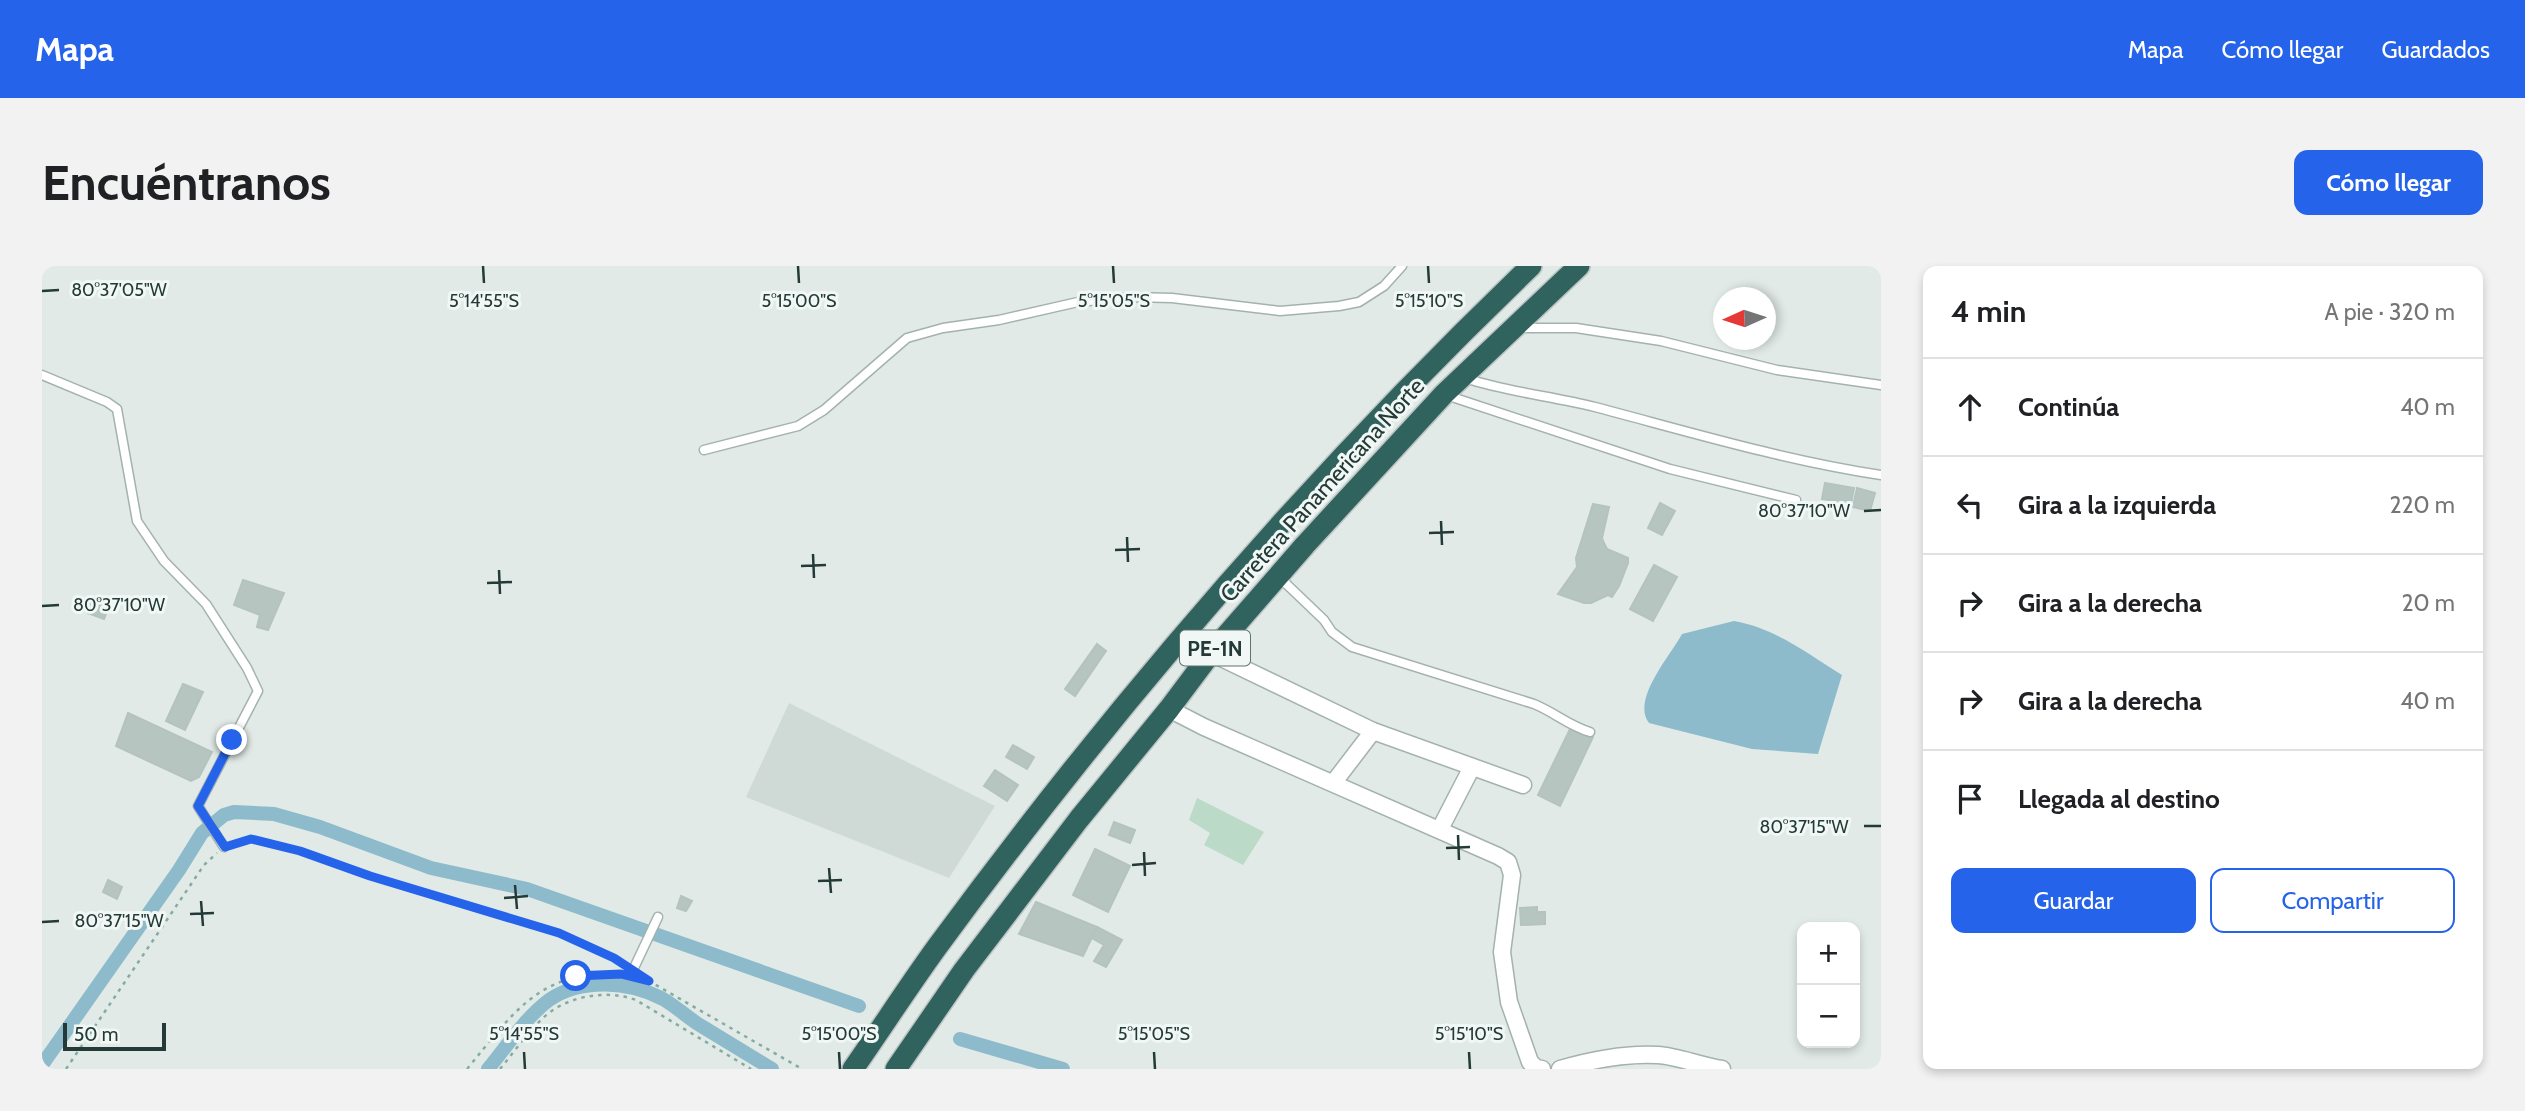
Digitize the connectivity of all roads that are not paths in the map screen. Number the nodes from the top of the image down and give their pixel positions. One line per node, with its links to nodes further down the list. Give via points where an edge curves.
1 (1402, 266): 9 (lane, via 1384,286 1359,302 1339,306 1280,311 1132,297 1078,302 943,328 907,338 824,410 798,426)
2 (1531, 266): 24 (highway, Carretera Panamericana Norte / PE-1N, via 1370,426 1176,643 1040,811 911,983)
3 (1579, 266): 4 (highway, Carretera Panamericana Norte / PE-1N)
4 (1513, 328): 6 (highway, Carretera Panamericana Norte / PE-1N); 7 (lane, via 1576,328 1661,341 1777,370)
5 (42, 374): 21 (lane, via 117,409 137,521 164,561 206,604 258,691 198,806)
6 (1462, 377): 8 (highway, Carretera Panamericana Norte / PE-1N); 10 (lane, via 1505,390 1566,399 1756,451)
7 (1881, 385)
8 (1444, 394): 11 (lane, via 1670,469); 12 (highway, Carretera Panamericana Norte / PE-1N)
9 (704, 450)
10 (1881, 475)
11 (1796, 500)
12 (1278, 576): 13 (highway, Carretera Panamericana Norte / PE-1N); 16 (lane, via 1332,632 1352,646 1534,704)
13 (1211, 653): 14 (highway, Carretera Panamericana Norte / PE-1N); 15 (street)
14 (1169, 709): 18 (street); 25 (highway, Carretera Panamericana Norte / PE-1N, via 964,970)
15 (1373, 731): 17 (street); 18 (street)
16 (1590, 732)
17 (1472, 767): 19 (street); 20 (street)
18 (1334, 782): 20 (street)
19 (1523, 785)
20 (1440, 830): 26 (street, via 1498,856 1511,869 1502,952 1509,1002 1530,1062)
21 (223, 845)
22 (658, 917): 23 (lane)
23 (633, 970)
24 (853, 1069)
25 (895, 1069)
26 (1542, 1069)
27 (1560, 1069): 28 (street, via 1614,1057 1660,1055)
28 (1722, 1069)

